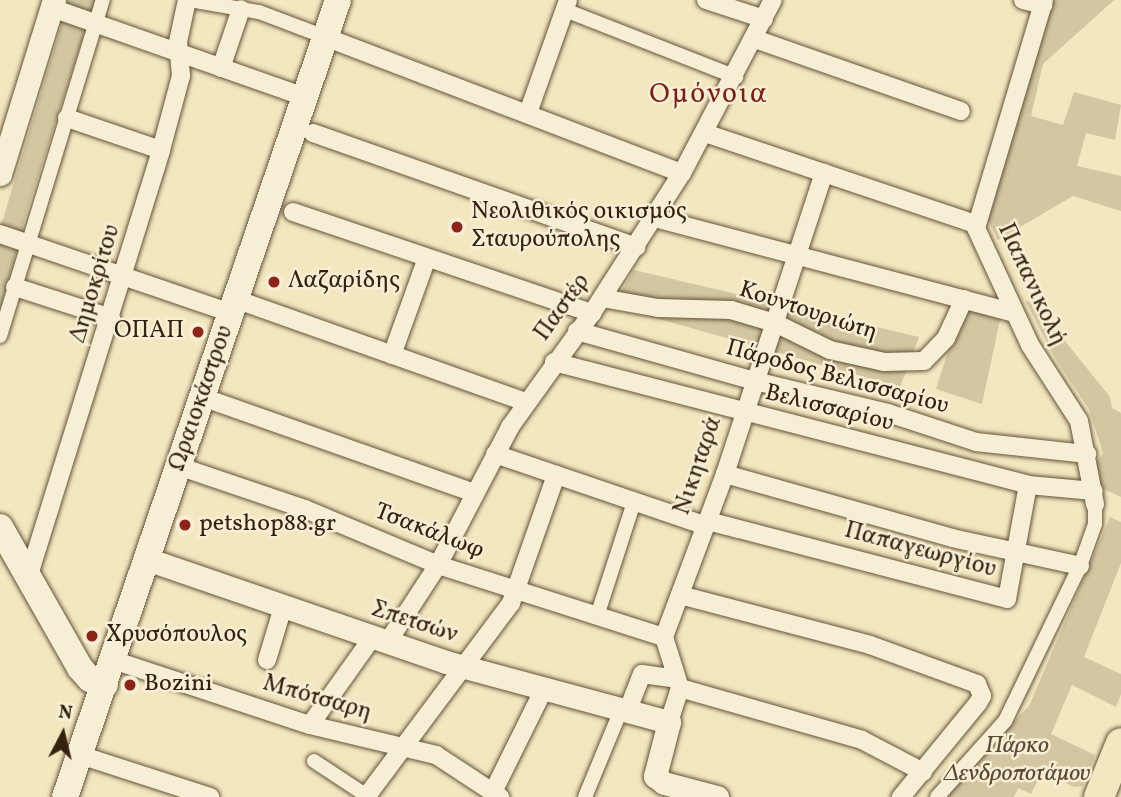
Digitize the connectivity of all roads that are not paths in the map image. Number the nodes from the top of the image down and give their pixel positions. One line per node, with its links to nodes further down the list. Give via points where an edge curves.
1 (103, 0): 12 (street)
2 (189, 0): 10 (street); 15 (street, Δημοκρίτου)
3 (338, 0): 13 (main road, Ωραιοκάστρου)
4 (706, 0): 11 (street)
5 (773, 0): 11 (street, Παστέρ)
6 (1023, 0): 7 (street)
7 (1043, 3): 30 (street, Παπανικολή)
8 (53, 4): 12 (street); 27 (street)
9 (567, 5): 17 (street); 20 (street)
10 (241, 9): 13 (street); 16 (street)
11 (764, 19): 14 (street, Παστέρ)
12 (96, 23): 15 (street); 21 (street)
13 (326, 37): 18 (main road, Ωραιοκάστρου); 20 (street)
14 (755, 39): 17 (street, Παστέρ); 19 (street)
15 (178, 53): 16 (street); 24 (street, Δημοκρίτου, via 181,76)
16 (221, 68): 18 (street)
17 (736, 77): 23 (street, Παστέρ)
18 (305, 97): 40 (main road, Ωραιοκάστρου)
19 (961, 111)
20 (528, 113): 25 (street)
21 (67, 118): 24 (street); 32 (street)
22 (313, 133): 33 (street)
23 (705, 133): 25 (street, Παστέρ); 26 (street)
24 (161, 150): 36 (street, Δημοκρίτου)
25 (682, 173): 29 (street, Παστέρ)
26 (824, 173): 30 (street); 34 (street, Νικηταρά)
27 (0, 174)
28 (293, 212): 35 (street)
29 (655, 218): 33 (street, Παστέρ); 34 (street)
30 (976, 224): 42 (street, Παπανικολή)
31 (0, 234): 32 (street)
32 (26, 245): 36 (street); 37 (street)
33 (636, 247): 38 (street, Παστέρ)
34 (796, 257): 39 (street); 44 (street, Νικηταρά)
35 (427, 258): 41 (street); 47 (street)
36 (125, 277): 40 (street); 43 (street, Δημοκρίτου)
37 (15, 287): 43 (street); 46 (street)
38 (602, 298): 41 (street, Παστέρ); 44 (street, Κουντουριώτη, via 658,308 731,310)
39 (964, 299): 42 (street); 44 (street, Κουντουριώτη, via 946,338 924,361 884,362 830,350)
40 (233, 306): 47 (street); 50 (main road, Ωραιοκάστρου)
41 (592, 313): 45 (street, Παστέρ)
42 (1014, 313): 54 (street, Παπανικολή, via 1076,415)
43 (111, 318): 68 (street, Δημοκρίτου)
44 (775, 323): 49 (street, Νικηταρά)
45 (577, 331): 48 (street, Παστέρ); 49 (street, Πάροδος Βελισσαρίου)
46 (0, 336)
47 (392, 355): 51 (street)
48 (554, 362): 51 (street, Παστέρ); 52 (street, Βελισσαρίου)
49 (755, 382): 52 (street, Νικηταρά); 54 (street, Πάροδος Βελισσαρίου, via 888,413 976,442)
50 (202, 397): 55 (main road, Ωραιοκάστρου); 59 (street)
51 (526, 402): 53 (street, Παστέρ)
52 (745, 413): 56 (street, Νικηταρά); 58 (street, Βελισσαρίου)
53 (495, 454): 57 (street, Παπαγεωργίου); 59 (street, Παστέρ)
54 (1087, 454): 60 (street, Παπανικολή)
55 (178, 466): 65 (main road, Ωραιοκάστρου); 66 (street, Τσακάλωφ, via 305,509)
56 (725, 474): 62 (street, Νικηταρά); 64 (street)
57 (556, 475): 61 (street, Παπαγεωργίου); 69 (street)
58 (1028, 485): 60 (street, Βελισσαρίου); 64 (street, Παπαγεωργίου)
59 (474, 493): 66 (street, Παστέρ)
60 (1094, 498): 67 (street, via 1095,524)
61 (634, 502): 62 (street, Παπαγεωργίου); 72 (street)
62 (707, 524): 64 (street, Παπαγεωργίου, via 1007,599); 70 (street, Νικηταρά)
63 (0, 527): 68 (main road)
64 (1017, 553): 67 (street)
65 (147, 559): 71 (street, Σπετσών); 75 (main road, Ωραιοκάστρου)
66 (438, 565): 69 (street, Τσακάλωφ); 74 (street, Παστέρ)
67 (1080, 566): 96 (street, via 1005,721)
68 (28, 578): 79 (main road, via 80,668)
69 (517, 591): 72 (street, Τσακάλωφ); 77 (street)
70 (680, 594): 73 (street, Νικηταρά); 88 (street, via 870,645 964,677 981,688 978,703)
71 (283, 607): 74 (street, Σπετσών); 76 (street)
72 (597, 616): 73 (street, Τσακάλωφ)
73 (664, 637): 78 (street)
74 (380, 640): 77 (street, Σπετσών); 83 (street, Παστέρ)
75 (113, 660): 79 (main road, Ωραιοκάστρου); 83 (street, Μπότσαρη)
76 (267, 660)
77 (463, 667): 80 (street, Σπετσών); 85 (street)
78 (678, 683): 81 (street, via 642,674); 82 (street); 88 (street, via 862,740)
79 (105, 685): 86 (main road, Ωραιοκάστρου)
80 (543, 691): 81 (street, Σπετσών); 89 (street)
81 (624, 711): 82 (street, Σπετσών); 93 (street)
82 (669, 722): 94 (street, via 655,776 664,783)
83 (310, 725): 85 (street, Μπότσαρη)
84 (1121, 743): 97 (highway)
85 (404, 745): 89 (street, Μπότσαρη, via 436,755); 90 (street)
86 (80, 755): 91 (main road, Ωραιοκάστρου); 92 (street)
87 (314, 761): 90 (street)
88 (923, 772): 95 (street)
89 (486, 793)
90 (366, 796)
91 (65, 797)
92 (210, 797)
93 (585, 797)
94 (717, 797)
95 (901, 797)
96 (937, 797)
97 (1099, 797)

